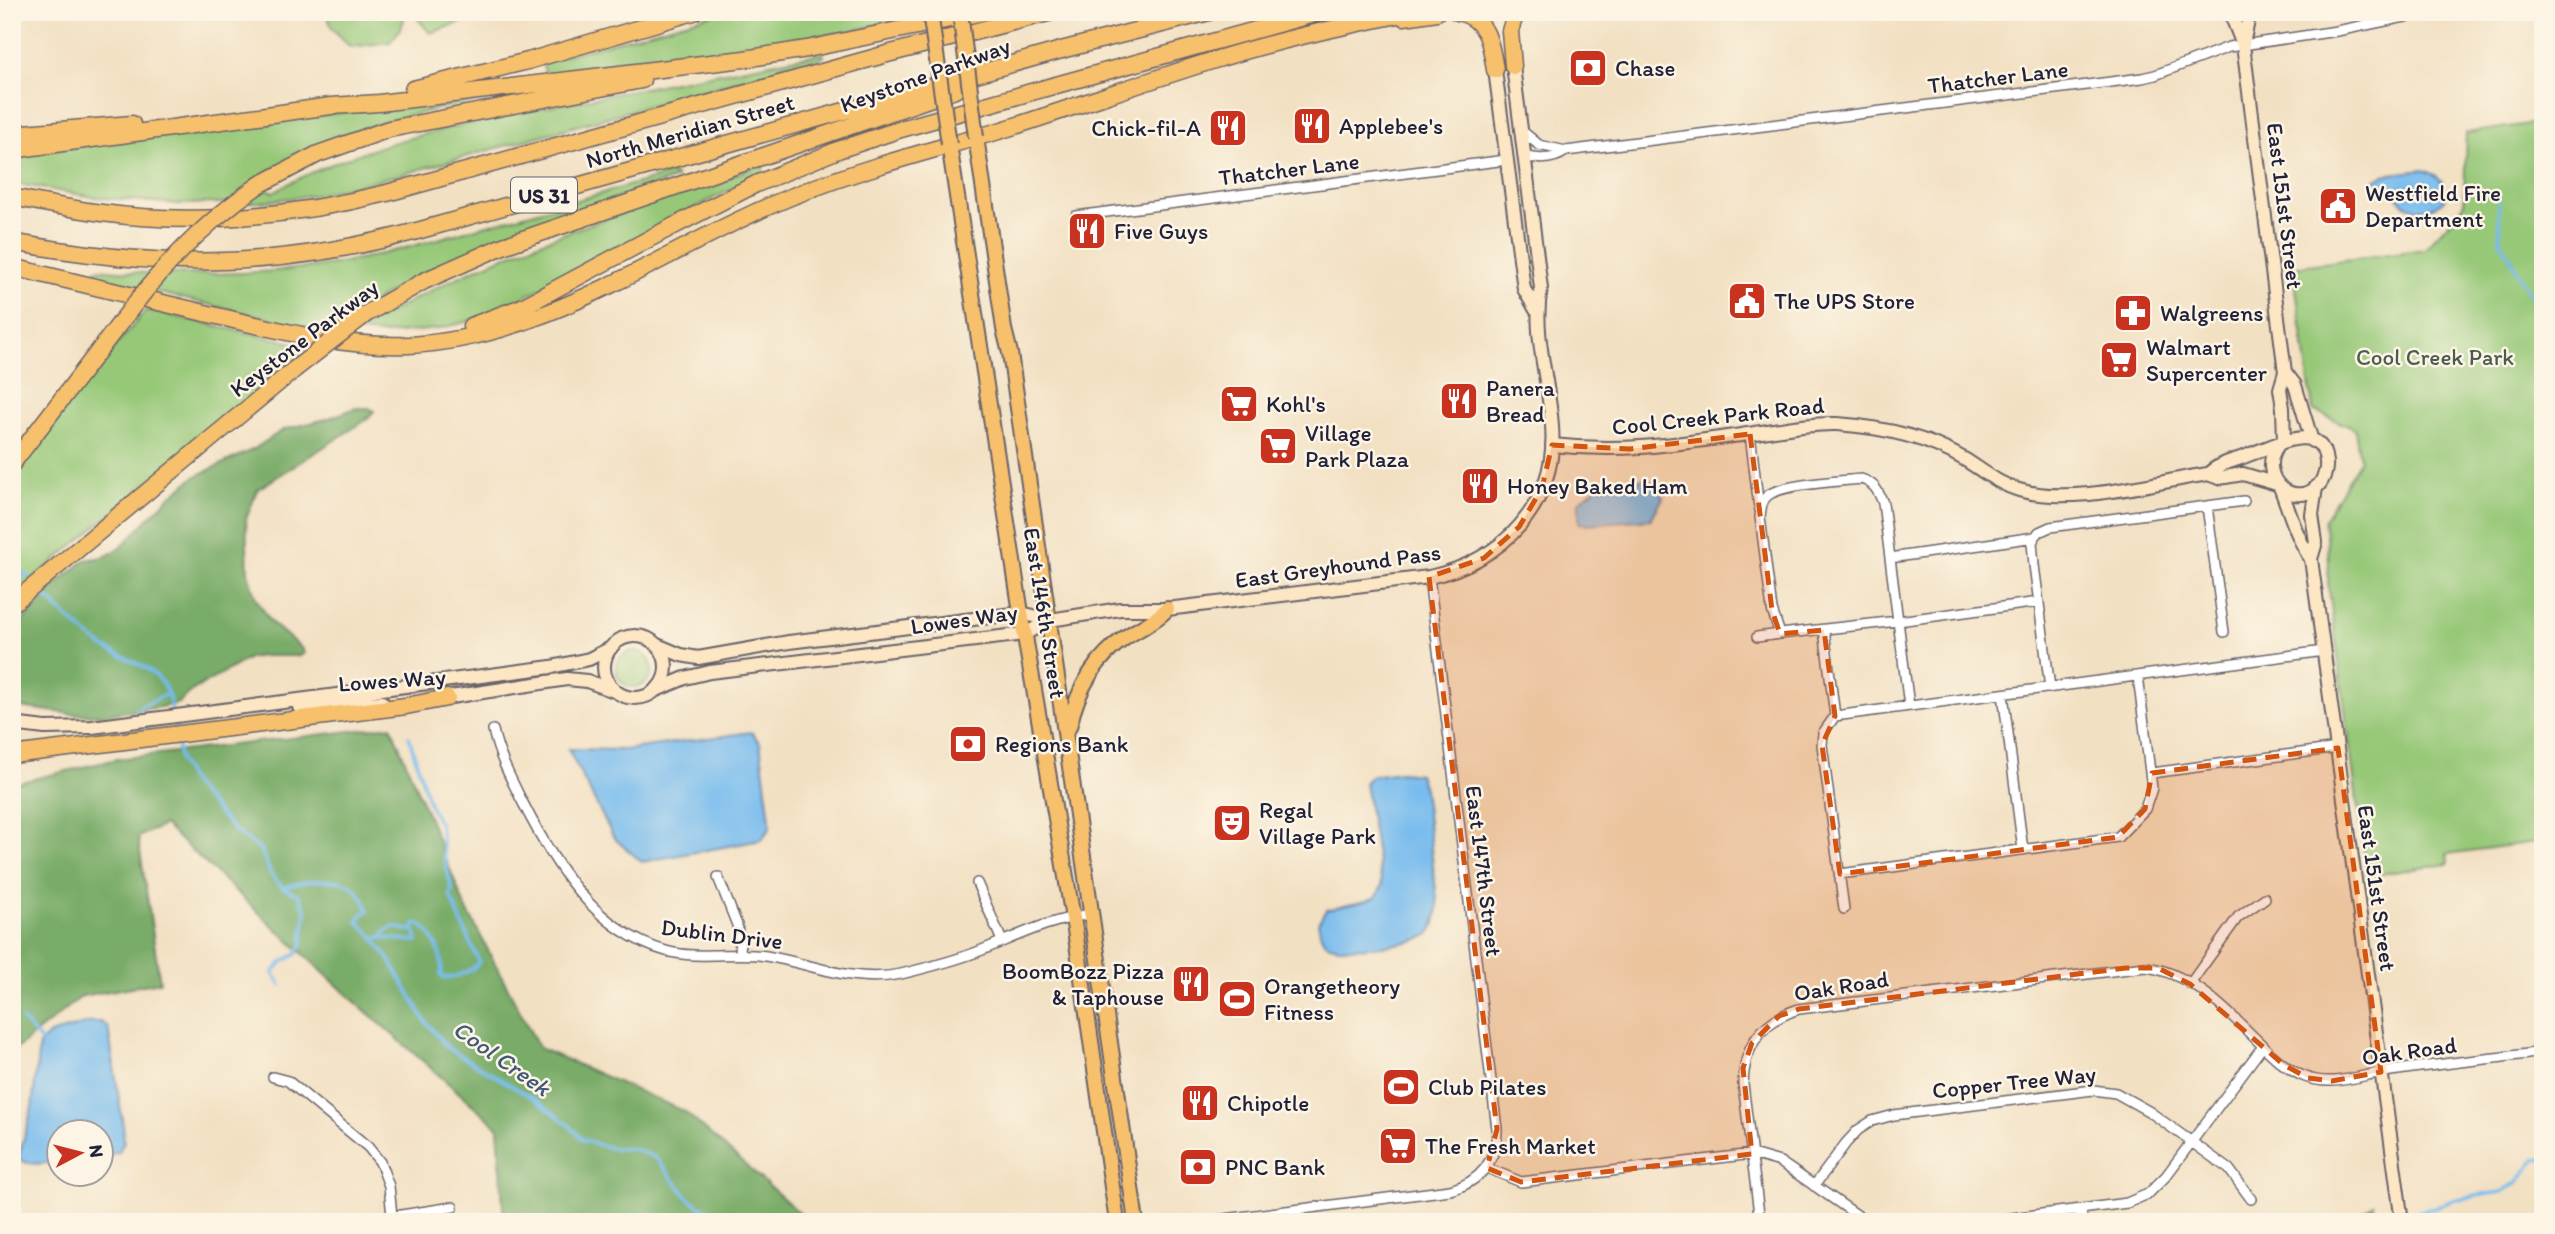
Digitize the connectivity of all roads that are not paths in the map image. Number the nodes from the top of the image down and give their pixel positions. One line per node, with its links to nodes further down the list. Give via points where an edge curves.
1 (694, 12): 21 (highway, via 481,74)
2 (930, 12): 26 (main road, East 146th Street, bridge)
3 (960, 12): 25 (main road, East 146th Street, bridge)
4 (984, 12): 18 (highway)
5 (1052, 12): 31 (highway, North Meridian Street / US 31, via 312,210 178,219 102,213)
6 (1209, 12): 17 (highway, North Meridian Street / US 31)
7 (1321, 12): 36 (highway, via 901,129 827,154 722,200 522,307 483,323 426,337)
8 (1413, 12): 15 (highway)
9 (1437, 12): 15 (highway)
10 (1457, 12): 20 (highway, via 1474,18 1485,30)
11 (1516, 12): 19 (highway, via 1510,31)
12 (2230, 12): 16 (street, East 151st Street)
13 (2250, 12): 16 (street, East 151st Street)
14 (2428, 12): 16 (street, Thatcher Lane)
15 (1360, 23): 25 (highway, via 1216,59)
16 (2243, 45): 28 (street, Thatcher Lane, via 2142,78); 37 (street, East 151st Street)
17 (1065, 49): 33 (highway, North Meridian Street / US 31, via 342,249 189,263 112,258); 54 (highway, Keystone Parkway, bridge, via 492,251 424,281 366,314 295,369)
18 (744, 59): 21 (highway); 42 (highway, bridge, via 389,130 318,154 259,185 187,242 154,278)
19 (1513, 66): 23 (street, East Greyhound Pass)
20 (1494, 70): 30 (street, East Greyhound Pass)
21 (331, 106): 22 (highway)
22 (197, 123): 24 (highway); 27 (highway)
23 (1522, 131): 28 (street, Thatcher Lane, via 1539,145); 29 (street, East Greyhound Pass)
24 (12, 134)
25 (976, 137): 26 (highway); 57 (main road, East 146th Street)
26 (949, 144): 36 (highway, via 792,196 521,323 425,344); 56 (main road, East 146th Street)
27 (12, 150)
28 (1566, 151): 29 (street, Thatcher Lane, via 1558,157)
29 (1523, 156): 35 (street, East Greyhound Pass, via 1541,288)
30 (1506, 160): 32 (street, Thatcher Lane); 35 (street, East Greyhound Pass, via 1524,289)
31 (12, 197)
32 (1076, 216)
33 (12, 242)
34 (12, 267): 36 (highway)
35 (1536, 310): 41 (street, East Greyhound Pass)
36 (344, 342)
37 (2285, 372): 39 (street, East 151st Street, via 2295,385); 40 (street, East 151st Street, via 2280,389)
38 (1750, 434): 41 (street, Cool Creek Park Road, via 1630,449); 43 (street, Cool Creek Park Road, via 1834,424 1883,429 1947,450 2020,491 2042,494 2075,494); 48 (street)
39 (2312, 441): 40 (street, via 2298,437); 45 (street, via 2322,449 2326,462)
40 (2281, 443): 43 (street, Cool Creek Park Road, via 2217,465); 44 (street, via 2270,464)
41 (1552, 445): 52 (street, East Greyhound Pass, via 1542,488 1519,527 1484,558)
42 (12, 464)
43 (2208, 474): 44 (street, Cool Creek Park Road, via 2219,478 2243,474)
44 (2278, 485): 45 (street, via 2298,494); 51 (street, East 151st Street)
45 (2316, 487): 51 (street, East 151st Street, via 2312,515 2316,542)
46 (2244, 501): 47 (street)
47 (2207, 506): 49 (street, via 2050,527); 60 (street)
48 (1760, 517): 50 (street, via 1765,497 1774,492 1861,479 1878,490 1883,503); 62 (street, via 1772,610)
49 (2035, 537): 50 (street); 53 (street)
50 (1890, 558): 58 (street)
51 (2311, 559): 66 (street, East 151st Street)
52 (1429, 577): 55 (street, East Greyhound Pass); 99 (street, East 147th Street, via 1497,1129 1496,1148)
53 (2039, 602): 58 (street); 68 (street)
54 (12, 604)
55 (1167, 610): 57 (street, East Greyhound Pass, via 1120,609); 78 (main road, via 1102,659 1077,698)
56 (1021, 613): 57 (street, Lowes Way); 61 (main road, East 146th Street); 64 (street, Lowes Way, via 698,658)
57 (1050, 621): 61 (street, Lowes Way); 78 (main road, East 146th Street)
58 (1898, 621): 59 (street); 73 (street)
59 (1824, 630): 62 (street); 75 (street)
60 (2224, 632)
61 (1025, 634): 69 (street, Lowes Way, via 710,672); 89 (main road, East 146th Street)
62 (1780, 634): 63 (street)
63 (1757, 637)
64 (657, 645): 65 (street, Lowes Way, via 633,636); 69 (street, via 666,666)
65 (611, 648): 70 (street, via 605,671); 74 (street, Lowes Way, via 566,665)
66 (2324, 651): 67 (street); 79 (street, East 151st Street)
67 (2138, 676): 68 (street); 81 (street)
68 (2050, 688): 71 (street)
69 (654, 691): 70 (street, Lowes Way, via 636,698)
70 (617, 692): 72 (street, Lowes Way, via 567,679)
71 (2003, 694): 73 (street); 82 (street)
72 (447, 698): 74 (street, Lowes Way); 80 (highway)
73 (1909, 706): 75 (street)
74 (249, 708): 76 (street, Lowes Way, via 62,729)
75 (1835, 716): 83 (street, via 1823,733 1822,746)
76 (12, 724)
77 (493, 730): 91 (street, Dublin Drive, via 502,762 550,854 601,913 630,935 667,951)
78 (1067, 739): 88 (main road, East 146th Street)
79 (2338, 748): 81 (street); 95 (street, East 151st Street)
80 (12, 755)
81 (2152, 773): 82 (street, via 2145,808 2118,837)
82 (2023, 849): 83 (street)
83 (1840, 874): 87 (street)
84 (718, 877): 91 (street, via 737,925)
85 (977, 883): 90 (street)
86 (2265, 898): 92 (street, via 2238,917)
87 (1844, 909)
88 (1092, 914): 89 (street, Dublin Drive); 107 (main road, East 146th Street)
89 (1073, 917): 90 (street, Dublin Drive); 106 (main road, East 146th Street)
90 (1002, 941): 91 (street, Dublin Drive, via 936,965 877,978)
91 (741, 954)
92 (2190, 984): 93 (street, Oak Road); 98 (street, Oak Road, via 2158,968 2126,968 1791,1011 1768,1024 1747,1053 1743,1084)
93 (2263, 1046): 95 (street, Oak Road, via 2308,1078 2332,1081); 97 (street)
94 (2543, 1052): 95 (street, Oak Road)
95 (2381, 1072): 113 (street, East 151st Street)
96 (273, 1077): 104 (street, via 288,1081 368,1147 385,1172)
97 (2191, 1142): 100 (street, Copper Tree Way, via 2132,1100 2093,1090 1872,1121 1846,1143); 101 (street, Copper Tree Way, via 2229,1170); 103 (street, via 2148,1194 2127,1203)
98 (1752, 1154): 99 (street, via 1521,1182); 100 (street, via 1780,1162); 109 (street, Oak Road)
99 (1487, 1168): 108 (street, via 1471,1182 1450,1190)
100 (1814, 1186): 110 (street)
101 (2251, 1199)
102 (453, 1207): 104 (street)
103 (2081, 1210): 111 (street); 112 (street)
104 (392, 1216): 105 (street)
105 (356, 1222)
106 (1117, 1222)
107 (1136, 1222)
108 (1201, 1222)
109 (1760, 1222)
110 (1867, 1222)
111 (1981, 1222)
112 (2082, 1222)
113 (2402, 1222)

